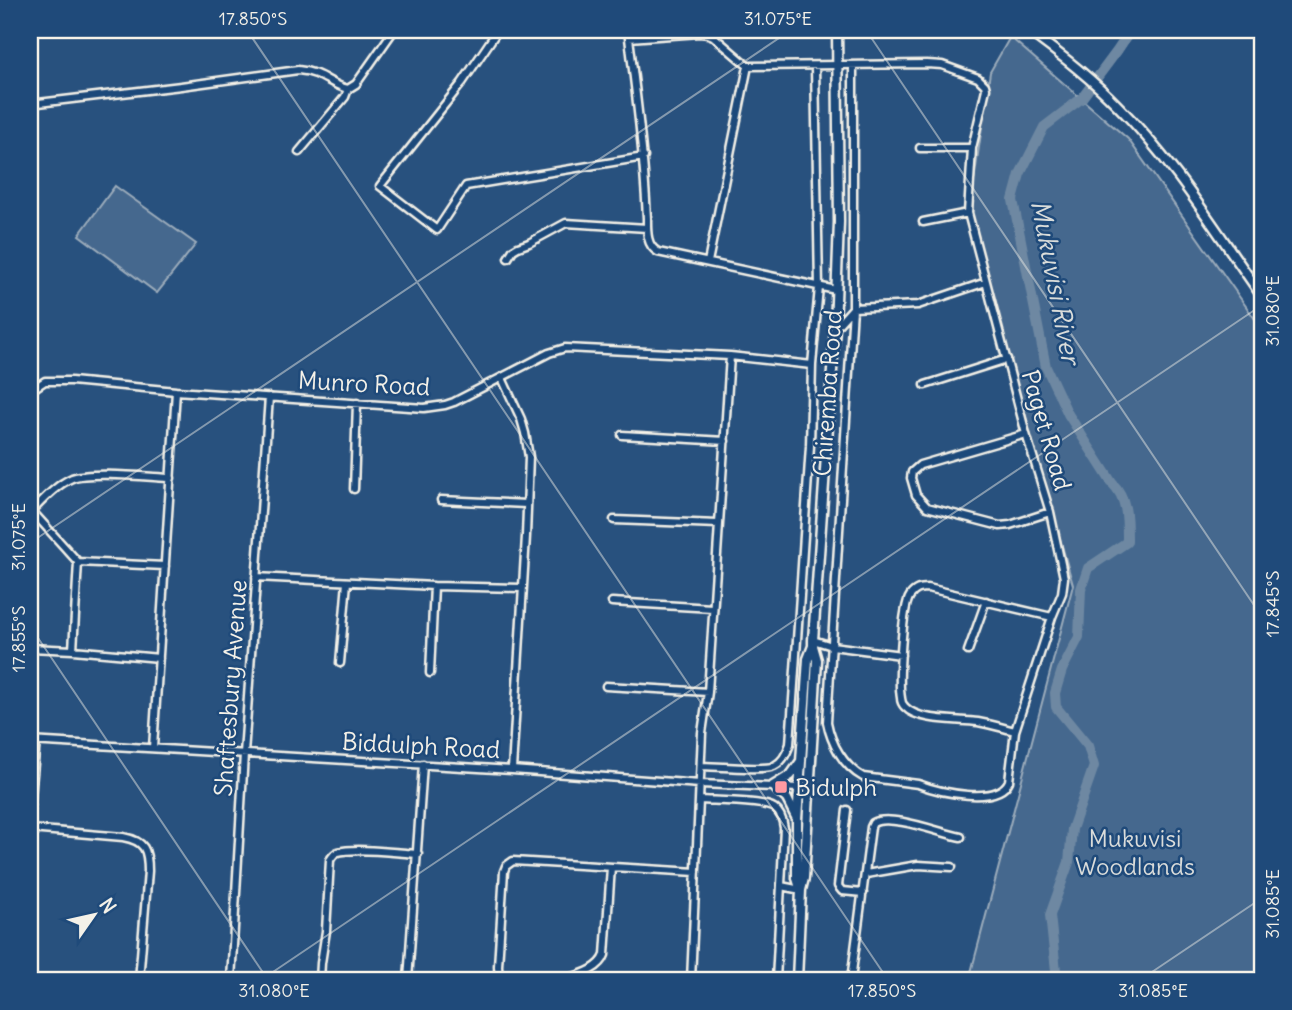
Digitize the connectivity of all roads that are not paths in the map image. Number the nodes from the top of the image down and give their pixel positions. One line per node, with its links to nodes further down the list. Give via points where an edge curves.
1 (394, 30): 11 (street)
2 (498, 30): 16 (street, via 380,186 437,230 466,186)
3 (628, 30): 6 (street)
4 (836, 30): 7 (main road, Chiremba Road)
5 (1027, 30): 25 (main road, via 1118,105 1159,151)
6 (629, 38): 9 (street, via 708,34); 16 (street)
7 (837, 65): 8 (street); 10 (street); 24 (main road, Chiremba Road)
8 (852, 65): 14 (street, Paget Road, via 942,65 978,78 986,95); 26 (street, Chiremba Road)
9 (748, 66): 10 (street); 21 (street)
10 (815, 66): 23 (street)
11 (348, 89): 12 (street, via 312,71 298,70); 15 (street)
12 (30, 104)
13 (920, 148): 14 (street)
14 (972, 148): 17 (street, Paget Road)
15 (299, 152)
16 (644, 157): 19 (street)
17 (968, 213): 18 (street); 22 (street, Paget Road)
18 (923, 222)
19 (647, 228): 20 (street, via 566,223 513,250); 21 (street, via 654,250)
20 (508, 258)
21 (708, 262): 23 (street)
22 (986, 282): 26 (street, via 918,305); 29 (street, Paget Road)
23 (819, 287): 24 (street); 30 (street)
24 (836, 290): 27 (main road, Chiremba Road)
25 (1262, 296)
26 (853, 308): 27 (street); 46 (street, Chiremba Road)
27 (835, 328): 43 (main road, Chiremba Road)
28 (730, 356): 30 (street, Munro Road); 31 (street, Munro Road, via 565,348); 39 (street)
29 (1007, 359): 32 (street); 37 (street, Paget Road)
30 (812, 365): 42 (street)
31 (502, 378): 36 (street, Munro Road, via 439,407); 45 (street, via 525,433 529,465)
32 (925, 384)
33 (30, 391): 34 (street, Munro Road, via 52,380)
34 (176, 391): 35 (street, Munro Road); 40 (street)
35 (269, 397): 36 (street, Munro Road); 53 (street, Shaftesbury Avenue)
36 (357, 403): 41 (street)
37 (1026, 434): 48 (street, Paget Road); 48 (street, via 920,464 911,478 916,495 927,507 1000,526)
38 (622, 435): 39 (street)
39 (725, 441): 50 (street)
40 (171, 478): 47 (street, via 74,477); 52 (street)
41 (354, 489)
42 (807, 493): 43 (street); 62 (street)
43 (823, 498): 46 (street); 61 (main road, Chiremba Road)
44 (441, 500): 45 (street)
45 (526, 504): 56 (street)
46 (839, 504): 63 (street, Chiremba Road)
47 (31, 510): 51 (street)
48 (1050, 512): 60 (street, Paget Road, via 1064,578)
49 (614, 520): 50 (street)
50 (718, 524): 59 (street)
51 (78, 562): 52 (street); 65 (street)
52 (165, 566): 68 (street)
53 (256, 577): 54 (street); 76 (street, Shaftesbury Avenue)
54 (347, 582): 55 (street); 69 (street)
55 (434, 586): 56 (street); 70 (street)
56 (522, 588): 80 (street)
57 (986, 601): 60 (street); 66 (street); 67 (street, via 928,588 915,590 907,603)
58 (612, 602): 59 (street)
59 (712, 608): 72 (street)
60 (1052, 617): 73 (street, Paget Road)
61 (813, 643): 62 (street); 63 (street); 77 (main road, Chiremba Road); 83 (main road, Chiremba Road, via 817,660)
62 (796, 645): 79 (street, via 790,744 780,762 769,768)
63 (832, 646): 67 (street); 84 (street, Chiremba Road, via 827,722 833,743 857,774 953,793 994,794)
64 (30, 648): 65 (street)
65 (73, 650): 68 (street)
66 (968, 651)
67 (901, 655): 73 (street, via 900,696 912,713)
68 (159, 658): 75 (street)
69 (340, 663)
70 (430, 673)
71 (606, 686): 72 (street)
72 (708, 692): 79 (street)
73 (1015, 731): 84 (street, Paget Road, via 1009,781)
74 (33, 741): 75 (street, Biddulph Road); 86 (street)
75 (153, 748): 76 (street, Biddulph Road)
76 (244, 754): 78 (street, Biddulph Road); 100 (street, Shaftesbury Avenue)
77 (801, 761): 82 (main road, via 791,775); 83 (main road, Chiremba Road)
78 (423, 764): 80 (street, Biddulph Road); 91 (street)
79 (701, 766): 81 (street)
80 (512, 769): 81 (street, Biddulph Road)
81 (700, 784): 82 (street, Biddulph Road); 85 (street)
82 (773, 786): 83 (street, Biddulph Road); 88 (main road, via 787,799)
83 (805, 788): 88 (main road, Chiremba Road); 97 (main road, Chiremba Road)
84 (1001, 790)
85 (701, 800): 94 (street); 96 (street, via 769,805 779,812 784,828)
86 (30, 809)
87 (846, 810): 98 (street, via 838,886 842,891)
88 (797, 820): 97 (main road, Chiremba Road)
89 (30, 830): 99 (street, via 123,837 142,845 148,871)
90 (961, 837): 95 (street, via 882,819 871,827)
91 (418, 854): 101 (street, via 355,851 333,855); 102 (street)
92 (611, 867): 94 (street); 103 (street, via 513,861 506,866); 104 (street, via 603,961)
93 (952, 867): 95 (street, via 918,865)
94 (696, 872): 105 (street)
95 (866, 874): 98 (street)
96 (780, 886): 97 (street); 106 (street)
97 (801, 890): 107 (main road, Chiremba Road)
98 (863, 893): 108 (street)
99 (139, 980)
100 (231, 980)
101 (320, 980)
102 (408, 980)
103 (499, 980)
104 (564, 980)
105 (691, 980)
106 (776, 980)
107 (797, 980)
108 (851, 980)

